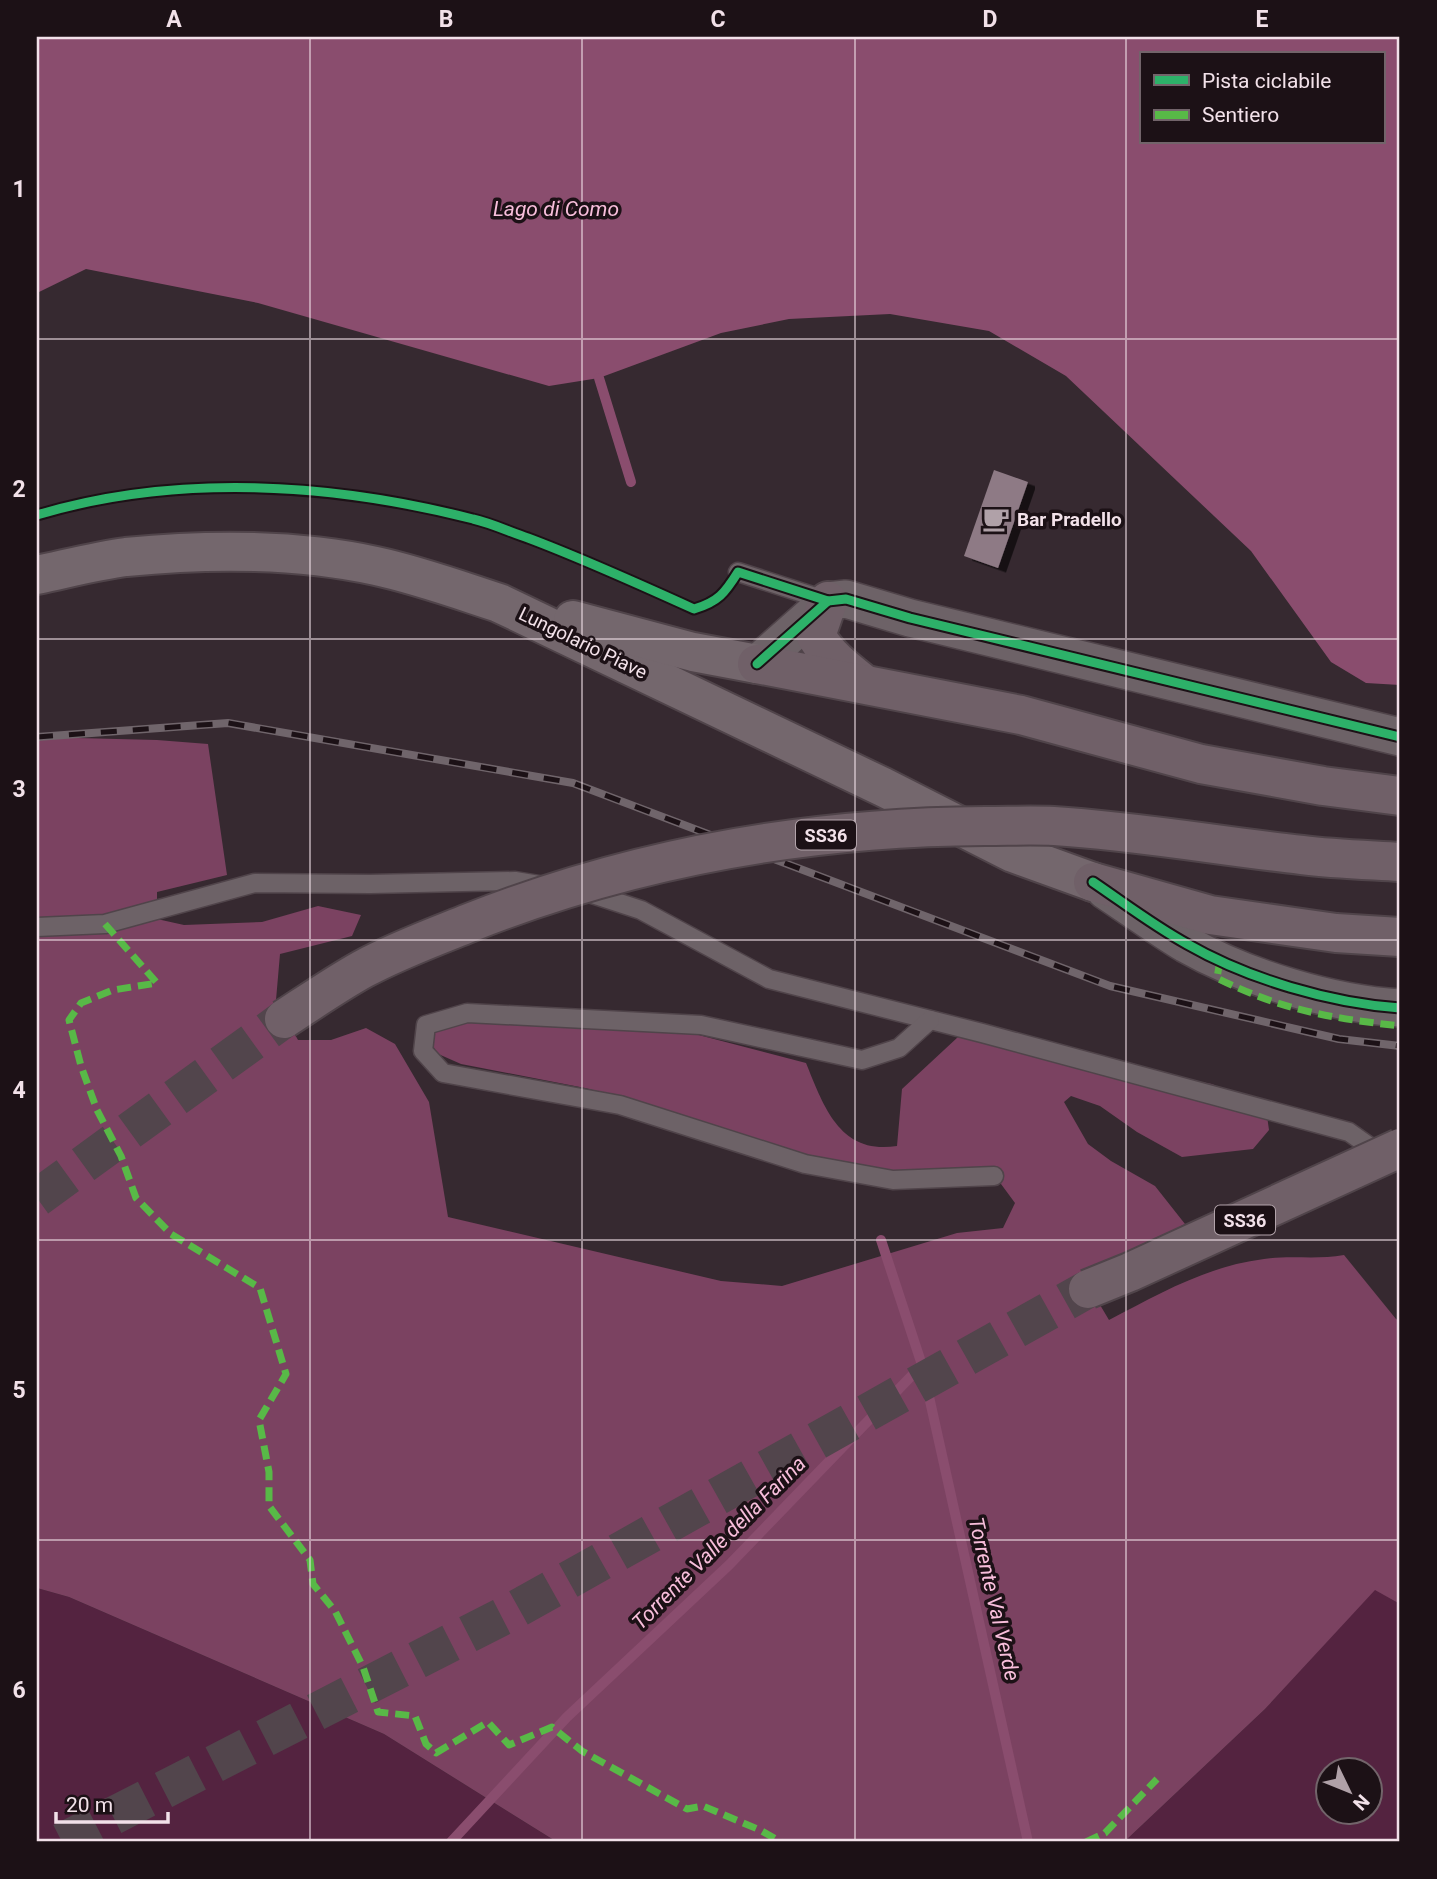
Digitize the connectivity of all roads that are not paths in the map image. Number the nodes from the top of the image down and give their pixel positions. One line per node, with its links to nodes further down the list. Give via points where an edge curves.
1 (738, 572): 3 (lane)
2 (37, 575): 4 (main road, Lungolario Piave, via 124,558 257,551 376,566)
3 (828, 601): 5 (street); 6 (highway, via 817,635 836,663); 7 (street, via 846,599)
4 (499, 603): 5 (main road); 10 (main road, Lungolario Piave, via 1013,853)
5 (757, 664): 6 (highway)
6 (866, 685): 8 (highway, via 1021,715 1201,764)
7 (1400, 737)
8 (1400, 796)
9 (1400, 862): 14 (highway, SS36, bridge, via 1304,856 1053,826 923,827 785,841 645,867 524,901 364,969)
10 (1093, 882): 12 (highway, via 1210,915); 13 (street, via 1187,944 1240,970 1345,1002)
11 (37, 927): 15 (lane, via 105,925 255,883 515,881 583,891 641,910 769,979)
12 (1400, 937)
13 (1400, 1008)
14 (284, 1019)
15 (930, 1020): 17 (lane, via 1349,1132); 18 (lane, via 899,1048 862,1060 701,1025 467,1013 426,1025 423,1051 443,1073 620,1105 805,1164 893,1180)
16 (1400, 1148): 19 (highway, SS36, bridge)
17 (1400, 1167)
18 (994, 1176)
19 (1088, 1289)

